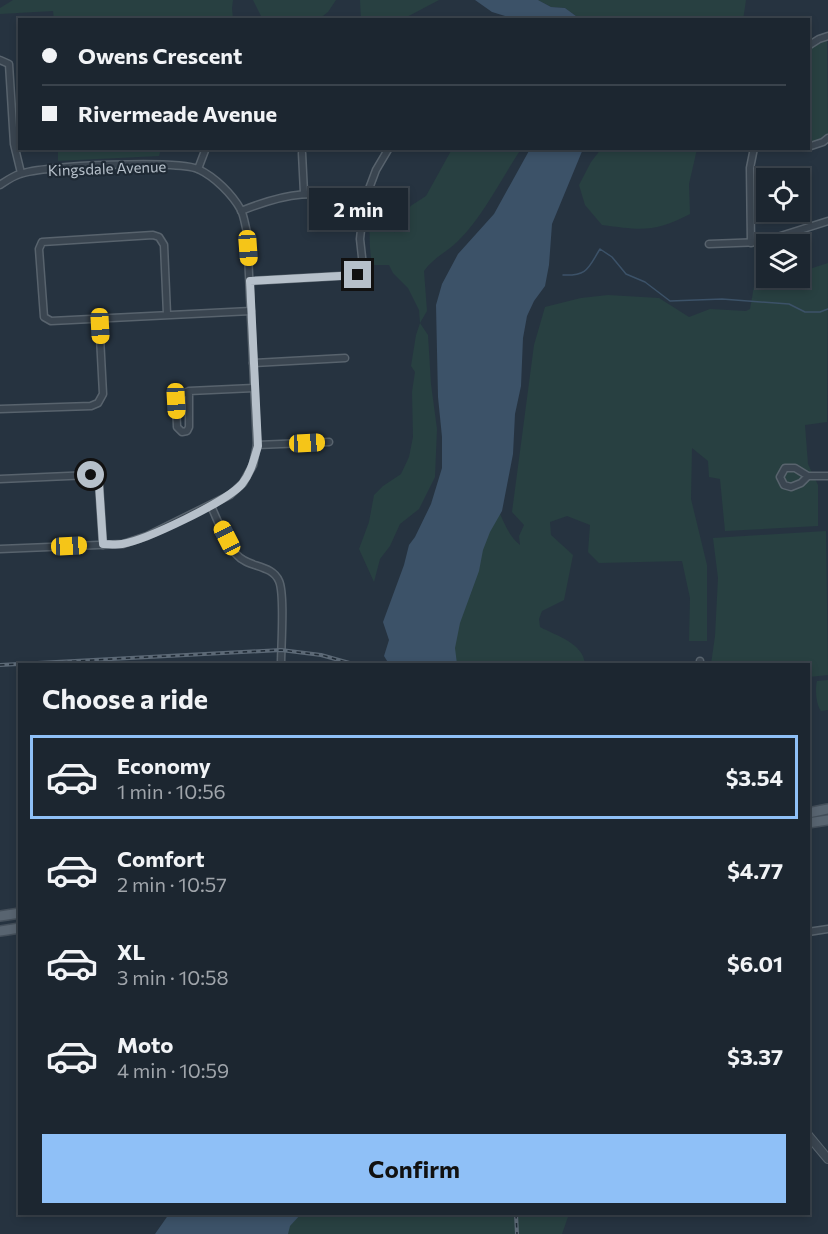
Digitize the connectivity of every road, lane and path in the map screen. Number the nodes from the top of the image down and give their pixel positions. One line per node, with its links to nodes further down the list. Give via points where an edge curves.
1 (828, 36): 2 (street)
2 (810, 45)
3 (0, 60): 11 (street, via 9,64 14,144)
4 (828, 138): 5 (street)
5 (810, 146)
6 (205, 150): 10 (street)
7 (388, 150): 14 (street)
8 (754, 150): 17 (street, via 750,168)
9 (302, 153): 13 (street)
10 (198, 169): 11 (street, Kingsdale Avenue, via 143,165); 15 (street, Kingsdale Avenue, via 222,186)
11 (21, 173): 12 (street, Kingsdale Avenue)
12 (0, 185)
13 (304, 193): 14 (street); 15 (street, via 271,199)
14 (364, 202): 19 (street, via 360,239 363,266 358,275)
15 (241, 211): 19 (street, Kingsdale Avenue, via 247,232)
16 (828, 221): 17 (street)
17 (751, 243): 18 (street)
18 (709, 244)
19 (250, 281): 20 (street, Kingsdale Avenue)
20 (250, 310): 21 (street); 24 (street, Kingsdale Avenue)
21 (167, 314): 22 (street); 22 (street, via 164,245 159,237 42,242 39,249 44,317 51,321)
22 (99, 318): 27 (street, via 103,394 98,403)
23 (345, 358): 24 (street)
24 (253, 363): 25 (street, Kingsdale Avenue)
25 (254, 388): 26 (street); 29 (street, Kingsdale Avenue)
26 (189, 391): 26 (street, via 176,401 177,427 182,432 189,427)
27 (0, 409)
28 (328, 442): 29 (street)
29 (258, 446): 33 (street, Kingsdale Avenue, via 243,483)
30 (808, 476): 31 (street)
31 (828, 476)
32 (0, 479): 34 (street, via 91,475 99,484)
33 (211, 506): 34 (street, Kingsdale Avenue, via 147,536 123,544); 36 (street, via 238,558 267,570 279,581)
34 (103, 544): 35 (street, Kingsdale Avenue)
35 (0, 549)
36 (281, 663)
37 (828, 810): 38 (main road)
38 (810, 813)
39 (828, 820): 40 (main road)
40 (810, 823)
41 (18, 914): 42 (main road)
42 (0, 916)
43 (18, 928): 45 (main road)
44 (828, 929): 46 (street)
45 (0, 931)
46 (810, 932)
47 (810, 1137): 48 (street)
48 (828, 1159)

